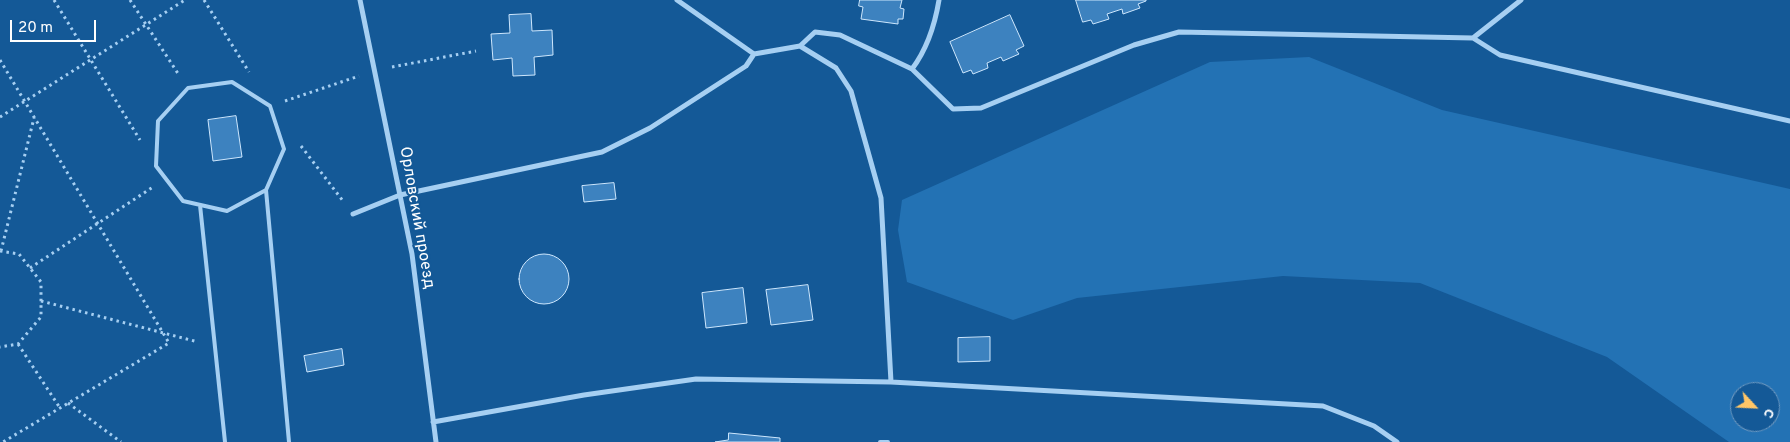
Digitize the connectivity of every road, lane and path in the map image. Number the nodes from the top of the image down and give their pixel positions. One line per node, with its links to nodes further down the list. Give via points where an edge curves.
1 (54, 0): 12 (path)
2 (130, 0): 8 (path)
3 (185, 0): 8 (path)
4 (360, 0): 23 (street, Орловский проезд)
5 (677, 0): 11 (street)
6 (940, 0): 14 (street, via 923,55)
7 (1521, 0): 9 (street)
8 (146, 23): 12 (path); 15 (path)
9 (1473, 38): 14 (street, via 1179,32 1134,45 981,108 953,109); 19 (street, via 1500,55)
10 (800, 46): 11 (street); 14 (street, via 814,32 840,36); 34 (street, via 836,68 851,91 881,198)
11 (754, 54): 23 (street, via 746,66 650,128 602,152)
12 (90, 59): 16 (path); 20 (path)
13 (0, 60): 16 (path)
14 (912, 69)
15 (188, 88): 20 (lane, via 158,121); 22 (lane, via 232,82 270,106 284,149)
16 (25, 101): 17 (path); 18 (path)
17 (0, 117)
18 (34, 117): 26 (path); 27 (path)
19 (1790, 121)
20 (156, 166): 21 (lane)
21 (166, 179): 24 (lane, via 183,201); 26 (path)
22 (266, 190): 24 (lane, via 227,211); 41 (lane)
23 (400, 195): 25 (street); 37 (street, Орловский проезд, via 412,254)
24 (200, 205): 33 (lane)
25 (354, 214)
26 (98, 223): 28 (path); 30 (path)
27 (0, 251): 28 (path, via 19,254)
28 (30, 268): 29 (path, via 42,282)
29 (41, 302): 30 (path); 31 (path, via 41,317)
30 (163, 334): 33 (path); 35 (path, via 169,343)
31 (18, 344): 32 (path); 36 (path)
32 (0, 347)
33 (215, 347): 40 (lane)
34 (891, 382): 37 (street, via 696,379); 45 (street, via 1323,406 1374,426)
35 (68, 403): 36 (path); 39 (path)
36 (60, 408): 38 (path)
37 (433, 422): 42 (street, Орловский проезд)
38 (2, 442)
39 (121, 442)
40 (225, 442)
41 (289, 442)
42 (436, 442)
43 (880, 442): 44 (lane)
44 (888, 442)
45 (1397, 442)

